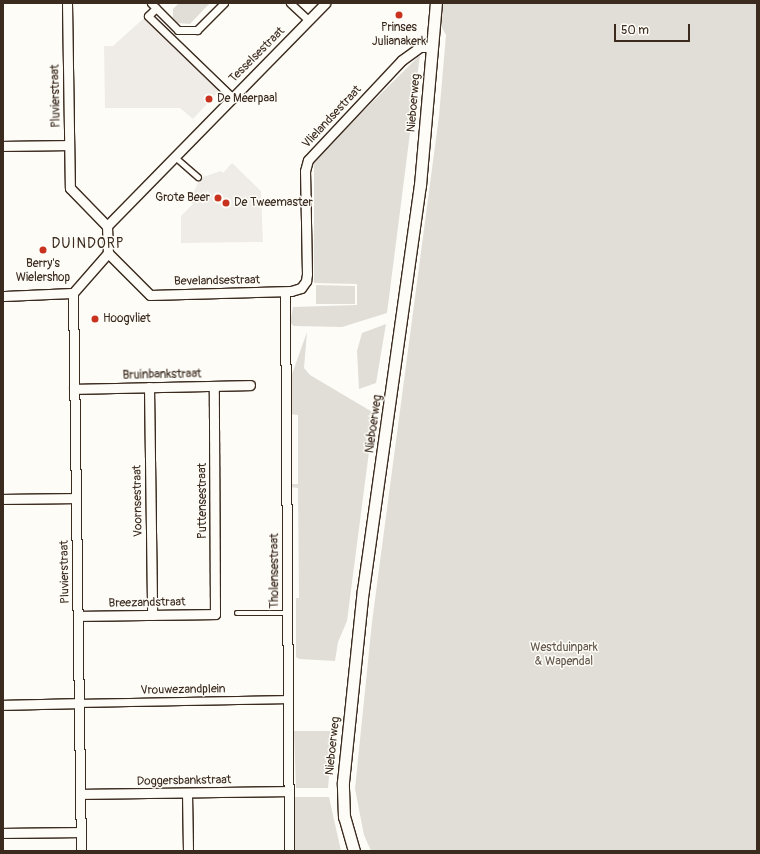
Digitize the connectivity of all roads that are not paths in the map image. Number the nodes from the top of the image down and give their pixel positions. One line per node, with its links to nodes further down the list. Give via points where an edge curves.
1 (67, 3): 10 (street, Pluvierstraat)
2 (224, 3): 6 (street, via 198,30 178,30)
3 (290, 3): 7 (street)
4 (325, 3): 7 (street, Tesselsestraat)
5 (436, 3): 8 (street, Nieboerweg)
6 (153, 5): 9 (street, via 148,16)
7 (308, 20): 9 (street, Tesselsestraat)
8 (432, 46): 16 (street, Vlielandsestraat, via 420,47 402,60 312,154 305,171 306,280 296,291); 38 (street, Nieboerweg, via 420,185 363,590 343,782 344,817)
9 (232, 97): 12 (street, Tesselsestraat)
10 (69, 145): 11 (street); 14 (street, Pluvierstraat, via 70,188)
11 (3, 146)
12 (174, 156): 13 (lane); 14 (street, Tesselsestraat)
13 (198, 177)
14 (106, 226): 15 (street)
15 (108, 253): 16 (street, Bevelandsestraat, via 150,295); 17 (street)
16 (285, 292): 26 (street, Tholensestraat)
17 (73, 293): 18 (street); 22 (street, Pluvierstraat)
18 (3, 296)
19 (250, 385): 21 (street, Bruinbankstraat)
20 (148, 387): 21 (street, Bruinbankstraat); 22 (street, Bruinbankstraat); 28 (street, Voornsestraat)
21 (214, 387): 27 (street, Puttensestraat)
22 (74, 388): 23 (street, Pluvierstraat)
23 (76, 498): 24 (street); 29 (street, Pluvierstraat)
24 (3, 499)
25 (237, 613): 26 (lane)
26 (287, 613): 30 (street, Tholensestraat)
27 (215, 614): 28 (street, Breezandstraat)
28 (152, 615): 29 (street, Breezandstraat)
29 (78, 616): 31 (street, Pluvierstraat)
30 (288, 699): 31 (street, Vrouwezandplein); 33 (street, Tholensestraat)
31 (79, 703): 32 (street); 35 (street, Pluvierstraat)
32 (3, 705)
33 (288, 791): 34 (street, Doggersbankstraat); 41 (street, Tholensestraat)
34 (187, 793): 35 (street, Doggersbankstraat); 40 (street)
35 (80, 794): 37 (street, Pluvierstraat)
36 (3, 832): 37 (street)
37 (81, 832): 39 (street, Pluvierstraat)
38 (354, 850)
39 (81, 851)
40 (188, 851)
41 (289, 851)

